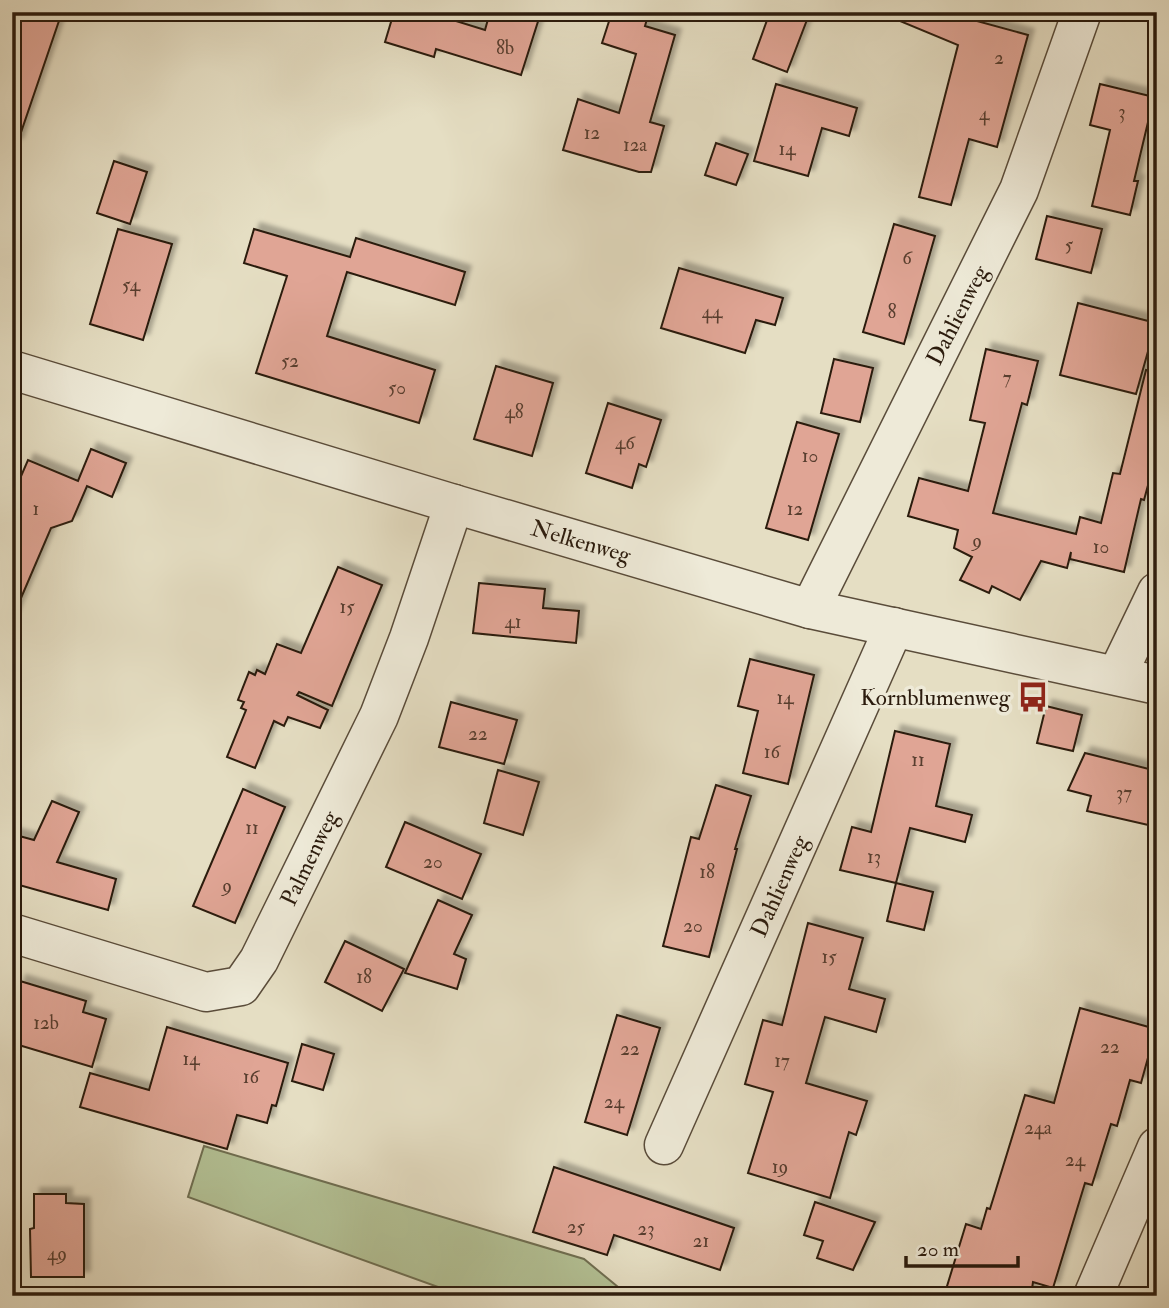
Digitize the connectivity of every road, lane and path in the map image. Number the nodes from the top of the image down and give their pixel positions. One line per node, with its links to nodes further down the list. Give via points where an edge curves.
1 (1082, 12): 5 (street, Dahlienweg, via 1019,190)
2 (17, 381): 3 (street, Nelkenweg)
3 (454, 504): 5 (street, Nelkenweg); 9 (street, Palmenweg, via 379,716 259,960 241,986 206,992)
4 (1157, 592): 7 (street)
5 (810, 609): 6 (street, Nelkenweg)
6 (894, 627): 7 (street, Nelkenweg); 10 (street, Dahlienweg)
7 (1117, 676): 8 (street, Nelkenweg)
8 (1157, 685)
9 (12, 933)
10 (664, 1144)
11 (1157, 1147): 12 (street)
12 (1093, 1296)

